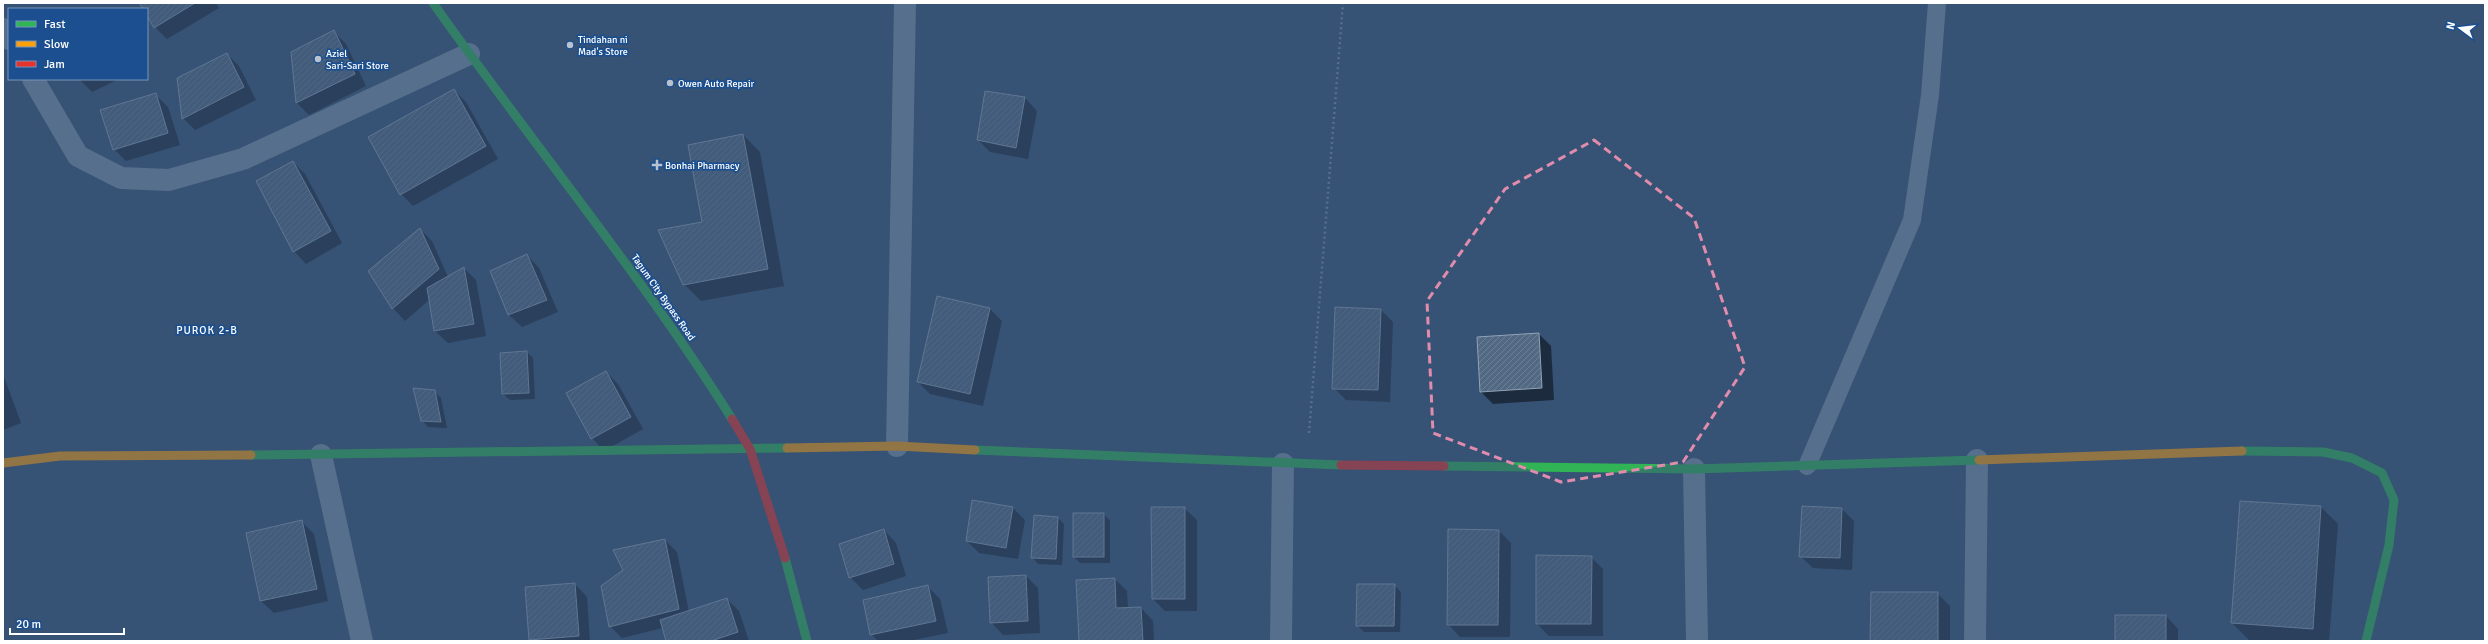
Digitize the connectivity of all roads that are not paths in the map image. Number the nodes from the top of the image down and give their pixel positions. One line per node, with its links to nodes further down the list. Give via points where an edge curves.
1 (433, 3): 4 (street, Tagum City Bypass Road)
2 (905, 3): 6 (street)
3 (1937, 3): 12 (lane, via 1930,95 1912,220)
4 (469, 54): 5 (street, via 243,158 169,180 121,178 78,156); 7 (street, Tagum City Bypass Road, via 623,258 693,357)
5 (34, 80)
6 (897, 446): 7 (street); 11 (street)
7 (750, 449): 8 (street); 15 (street, Tagum City Bypass Road, via 785,558)
8 (321, 455): 10 (street, via 60,456); 14 (street)
9 (1977, 460): 12 (street); 18 (street); 19 (street, via 2278,450 2323,452 2352,458 2382,473 2394,500 2389,545)
10 (3, 462)
11 (1283, 464): 13 (street); 16 (street)
12 (1807, 466): 13 (street)
13 (1694, 469): 17 (street)
14 (362, 641)
15 (807, 641)
16 (1281, 641)
17 (1697, 641)
18 (1975, 641)
19 (2366, 641)

